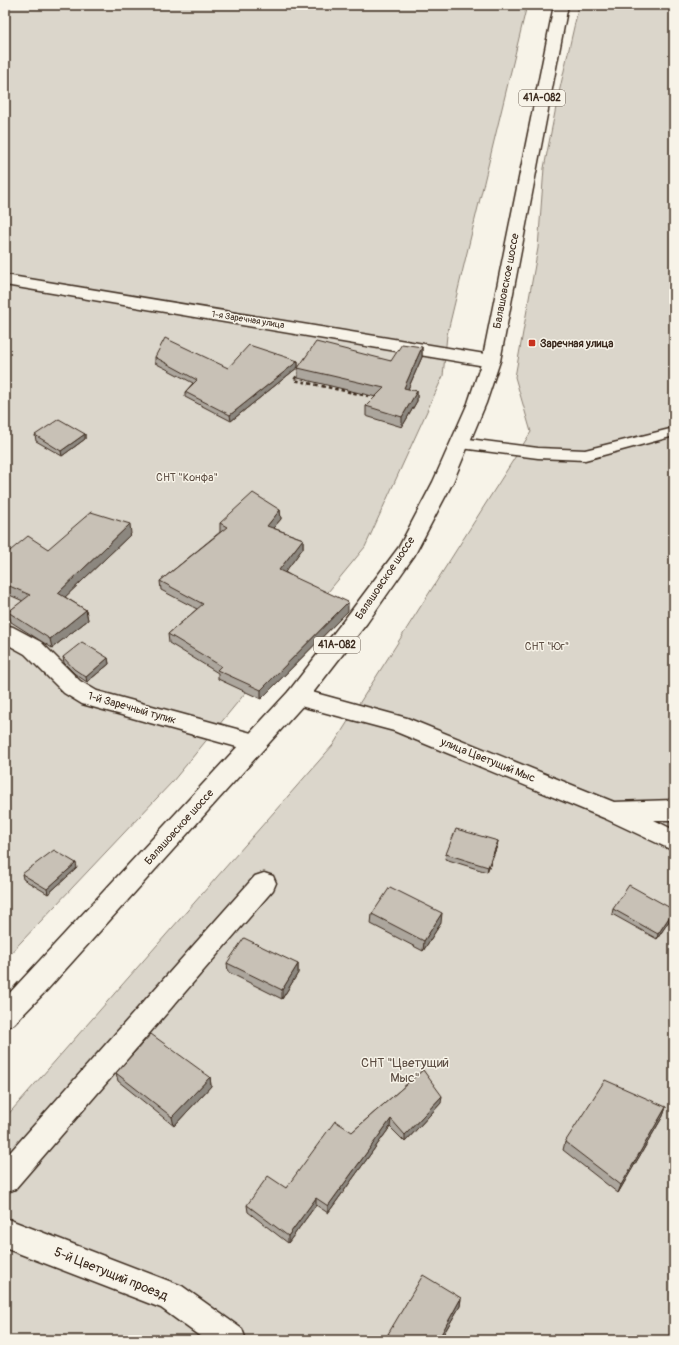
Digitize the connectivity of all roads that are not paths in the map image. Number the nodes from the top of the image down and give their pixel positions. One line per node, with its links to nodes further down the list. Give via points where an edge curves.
1 (561, 5): 3 (main road, Балашовское шоссе / 41А-082)
2 (5, 280): 3 (main road, 1-я Заречная улица)
3 (491, 361): 5 (main road, Балашовское шоссе / 41А-082)
4 (674, 432): 5 (lane, via 585,455 538,453)
5 (461, 443): 7 (main road, Балашовское шоссе / 41А-082, via 407,551)
6 (5, 633): 8 (main road, 1-й Заречный тупик, via 33,648 72,687 90,698)
7 (297, 697): 8 (main road, Балашовское шоссе / 41А-082); 10 (main road, улица Цветущий Мыс, via 399,724)
8 (255, 743): 13 (main road, Балашовское шоссе / 41А-082)
9 (674, 810): 10 (main road)
10 (612, 811): 11 (main road, улица Цветущий Мыс)
11 (674, 841)
12 (264, 883): 14 (main road)
13 (5, 1016)
14 (5, 1179)
15 (5, 1233): 16 (main road, 5-й Цветущий проезд, via 171,1296)
16 (231, 1340)

